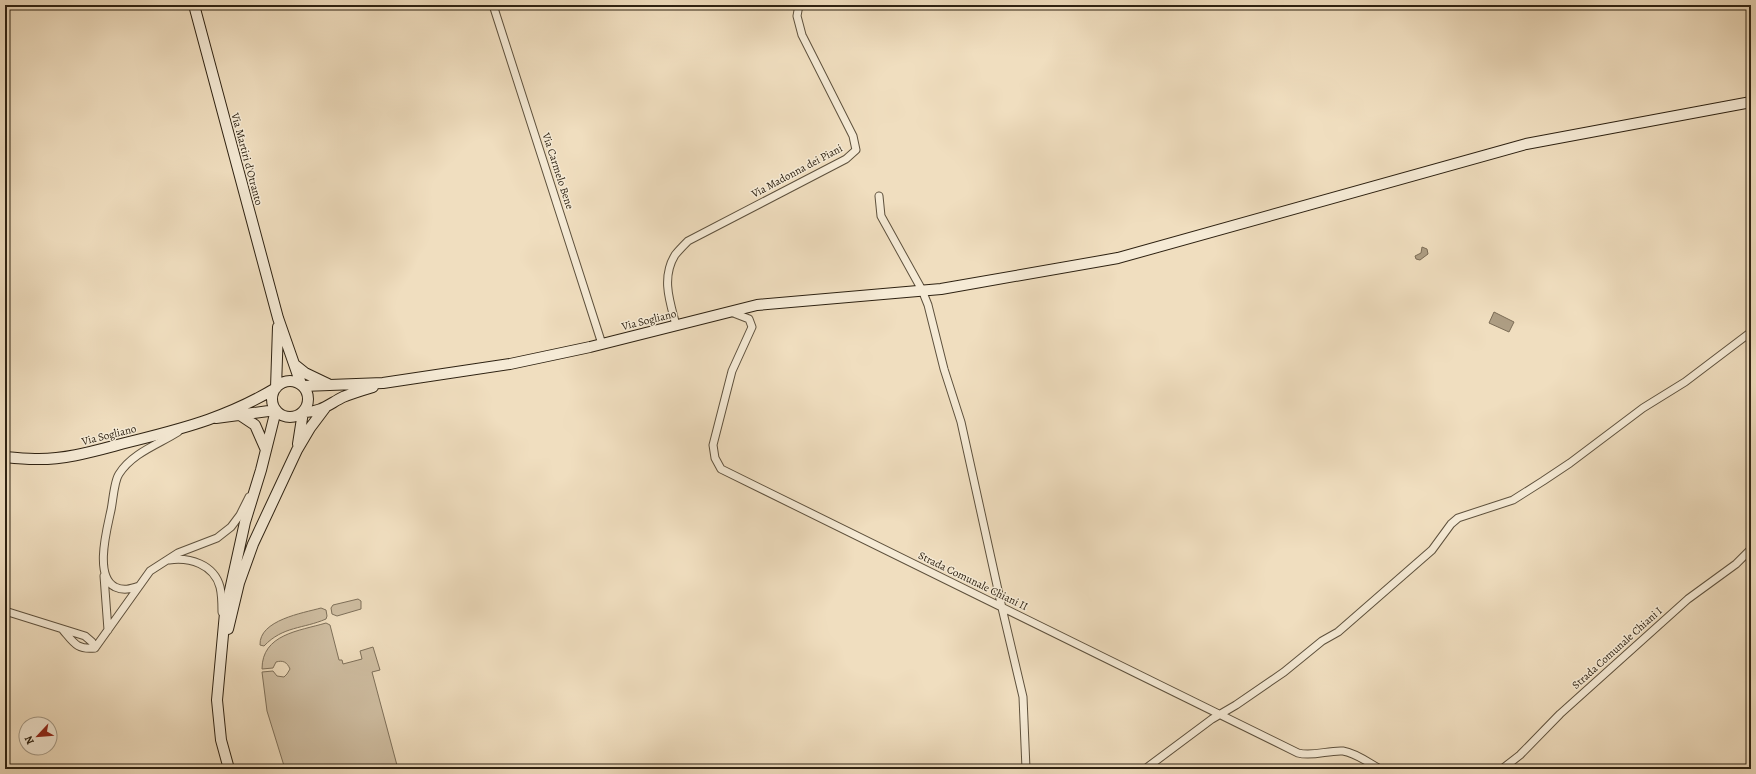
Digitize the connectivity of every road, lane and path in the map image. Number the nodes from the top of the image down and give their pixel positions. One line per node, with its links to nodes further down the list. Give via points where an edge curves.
1 (194, 5): 8 (street, Via Martiri d'Otranto)
2 (493, 5): 11 (street, Via Carmelo Bene)
3 (799, 5): 9 (street, Via Madonna dei Piani, via 797,16 802,35 853,136 856,150 846,159 688,241 675,255 669,272 667,294)
4 (1751, 102): 6 (street, Via Sogliano, via 1526,144 1118,258 941,290)
5 (879, 196): 6 (street, via 881,216)
6 (922, 290): 7 (street, Via Sogliano, via 757,305); 31 (street, via 962,422)
7 (730, 311): 9 (street, Via Sogliano); 31 (street, Strada Comunale Chiani II, via 749,319 752,327 732,371 713,445 715,458 721,469)
8 (278, 318): 12 (street, Via Martiri d'Otranto); 16 (street, Via Martiri d'Otranto)
9 (676, 325): 11 (street, Via Sogliano)
10 (1751, 332): 40 (street, via 1685,382 1643,408 1543,481 1513,500 1458,518 1450,524 1432,550 1338,632 1322,641 1284,672)
11 (602, 344): 13 (street, Via Sogliano, via 510,364)
12 (295, 364): 14 (street, Via Martiri d'Otranto); 15 (street, Via Sogliano, via 305,373)
13 (383, 383): 15 (street, Via Sogliano); 17 (street, Via Sogliano, via 344,397)
14 (302, 385): 15 (street, Via Sogliano); 16 (street, Via Sogliano, via 291,380); 19 (street, via 308,395)
15 (331, 385)
16 (276, 388): 18 (street, via 272,399); 21 (street, Via Sogliano)
17 (325, 408): 19 (street, Via Sogliano); 24 (street)
18 (276, 410): 19 (street, Via Sogliano, via 286,417); 20 (street, Via Sogliano); 23 (street)
19 (303, 412): 24 (street)
20 (240, 415): 21 (street, Via Sogliano); 23 (street, via 255,425)
21 (216, 418): 22 (street, Via Sogliano)
22 (186, 428): 25 (street, Via Sogliano, via 70,456 36,459); 29 (street, via 151,446 118,475 108,522)
23 (266, 450): 26 (street)
24 (297, 450): 39 (street, via 253,544 239,583)
25 (5, 457)
26 (261, 470): 28 (street, via 240,515 231,528 217,538 178,553); 37 (street, via 234,566 224,613)
27 (1751, 549): 45 (street, Strada Comunale Chiani I, via 1736,564 1688,599)
28 (165, 561): 30 (street, via 150,571); 37 (street, via 192,560 213,574 220,586)
29 (104, 572): 30 (street, via 109,584 121,589 130,590); 34 (street)
30 (139, 586): 34 (street)
31 (1002, 608): 40 (street, Strada Comunale Chiani II); 42 (street, via 1023,698)
32 (5, 612): 33 (street)
33 (63, 630): 35 (street); 38 (street, via 78,646 84,649)
34 (108, 630): 36 (street)
35 (85, 636): 36 (street); 38 (street)
36 (104, 636): 38 (street)
37 (223, 636): 39 (street)
38 (95, 648)
39 (222, 652): 41 (street, via 217,700 221,740)
40 (1220, 714): 43 (street); 44 (street, Strada Comunale Chiani II, via 1298,753 1305,755 1343,751)
41 (229, 769)
42 (1026, 769)
43 (1144, 769)
44 (1380, 769)
45 (1502, 769)

